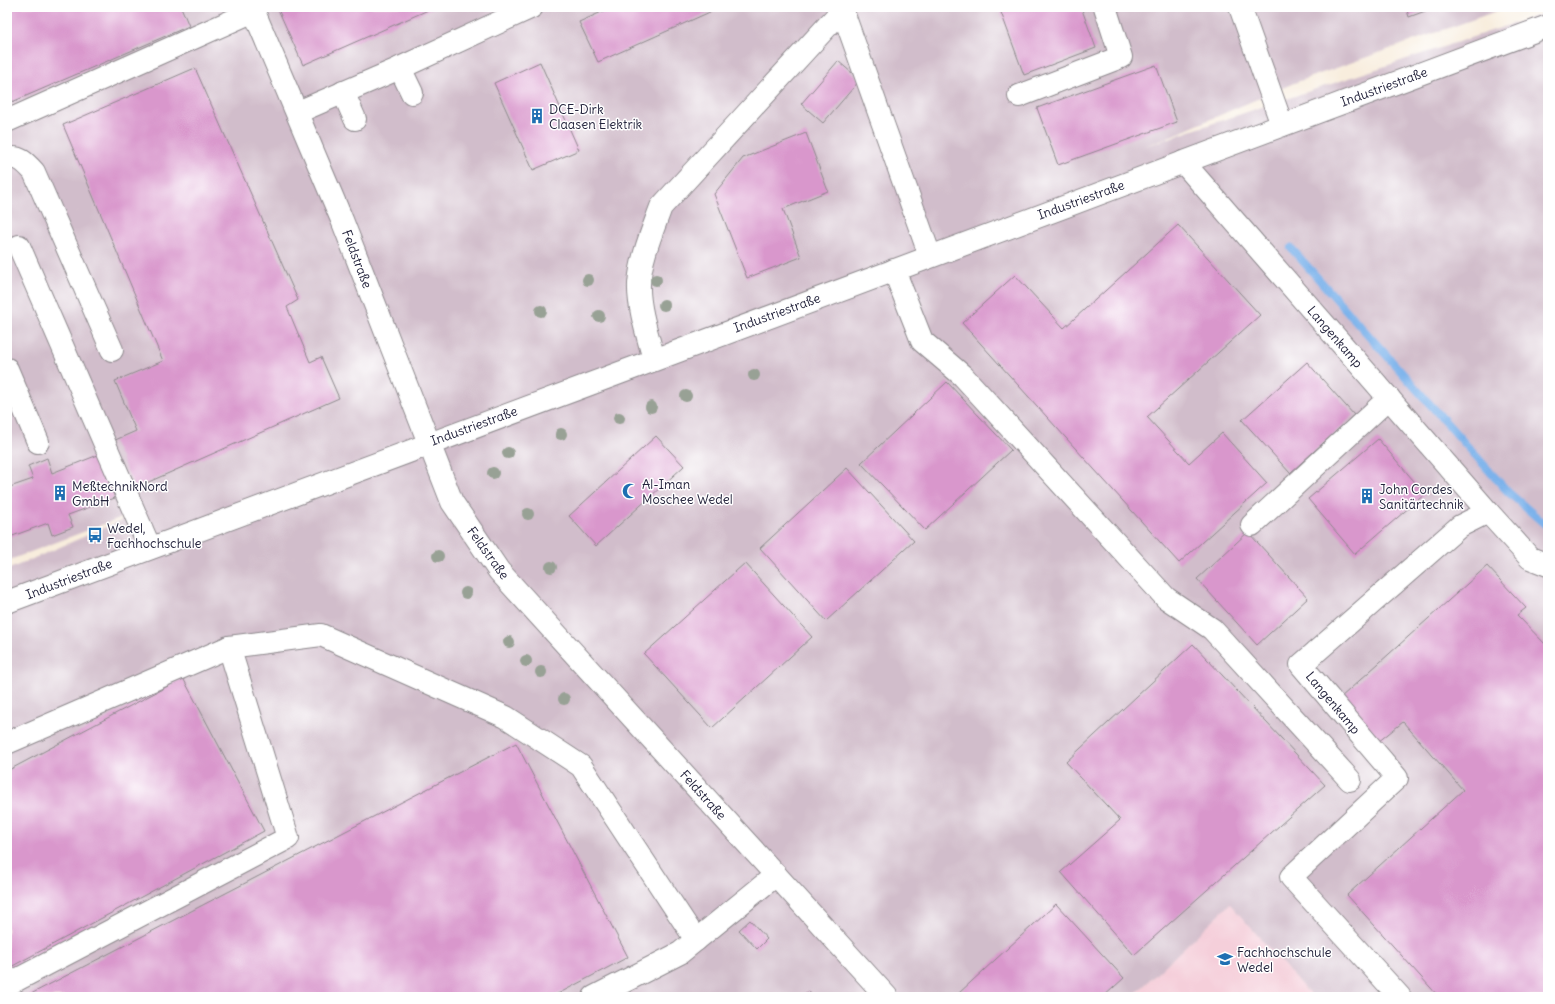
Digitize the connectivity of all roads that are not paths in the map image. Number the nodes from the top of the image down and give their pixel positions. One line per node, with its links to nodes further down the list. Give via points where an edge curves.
1 (532, 7): 7 (street)
2 (1105, 7): 10 (street, via 1121,57)
3 (1240, 7): 14 (street)
4 (843, 8): 18 (street); 21 (street, via 661,207 647,242 639,284 644,326)
5 (253, 9): 11 (street, Feldstraße); 13 (street)
6 (1548, 26): 14 (street, Industriestraße)
7 (400, 68): 8 (street); 9 (street)
8 (343, 92): 11 (street); 12 (street)
9 (412, 93)
10 (1019, 96)
11 (298, 112): 25 (street, Feldstraße)
12 (355, 119)
13 (7, 121)
14 (1282, 125): 16 (street, Industriestraße)
15 (7, 159): 20 (street, via 24,160 34,172)
16 (1182, 162): 18 (street, Industriestraße); 23 (street, Langenkamp)
17 (19, 246): 28 (street)
18 (930, 256): 19 (street, Industriestraße)
19 (894, 270): 21 (street, Industriestraße); 33 (street, via 922,342 963,376 1166,598 1212,629)
20 (112, 350)
21 (654, 359): 25 (street, Industriestraße)
22 (7, 369): 24 (street)
23 (1389, 398): 26 (street, Langenkamp); 27 (street)
24 (38, 442)
25 (428, 443): 28 (street, Industriestraße); 34 (street, Feldstraße, via 452,502 499,571)
26 (1488, 512): 29 (street, Langenkamp, via 1530,558); 39 (street, Langenkamp, via 1460,526 1301,665 1397,778 1290,877)
27 (1252, 525)
28 (150, 548): 30 (street, Industriestraße)
29 (1548, 565)
30 (7, 602)
31 (228, 648): 32 (street); 35 (street, via 321,635 506,717 581,766); 36 (street, via 288,838)
32 (7, 743)
33 (1350, 780)
34 (776, 875): 35 (street); 38 (street, Feldstraße)
35 (696, 940): 37 (street, via 680,953)
36 (7, 985)
37 (594, 997)
38 (887, 997)
39 (1400, 997)

